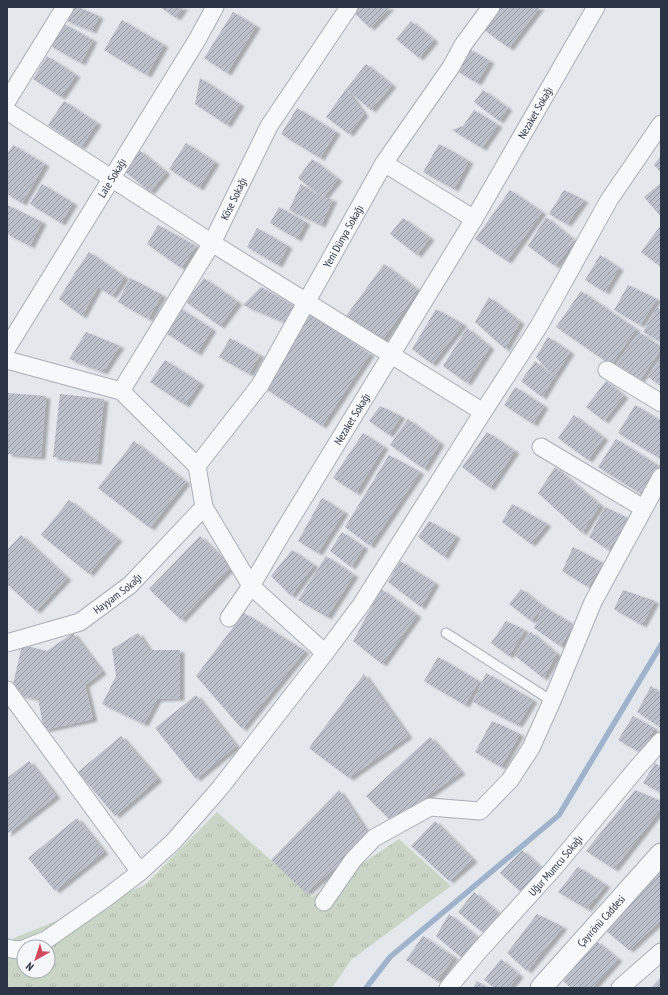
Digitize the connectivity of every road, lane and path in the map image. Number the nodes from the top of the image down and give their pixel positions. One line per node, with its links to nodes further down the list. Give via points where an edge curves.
1 (65, 7): 6 (street)
2 (216, 7): 10 (street, Lale Sokağı)
3 (349, 7): 12 (street, Köse Sokağı, via 269,126)
4 (491, 7): 9 (street, Yeni Dünya Sokağı)
5 (596, 7): 11 (street, Nezaket Sokağı)
6 (7, 101)
7 (7, 111): 10 (street)
8 (661, 124): 20 (street, via 609,200 539,326)
9 (384, 164): 11 (street); 13 (street, Yeni Dünya Sokağı)
10 (111, 178): 12 (street); 14 (street, Lale Sokağı)
11 (474, 219): 15 (street, Nezaket Sokağı)
12 (212, 243): 13 (street); 18 (street, Köse Sokağı)
13 (307, 302): 15 (street); 22 (street, Yeni Dünya Sokağı, via 260,385)
14 (7, 348)
15 (391, 354): 20 (street); 26 (street, Nezaket Sokağı)
16 (7, 360): 18 (street)
17 (607, 370): 19 (street)
18 (121, 392): 22 (street)
19 (661, 403)
20 (482, 412): 30 (street, via 361,606)
21 (541, 446): 25 (street)
22 (197, 466): 24 (street)
23 (661, 477): 25 (street)
24 (204, 507): 26 (street); 29 (street, Hayyam Sokağı, via 130,585 80,622)
25 (643, 508): 32 (street, via 593,602)
26 (251, 586): 27 (street, Nezaket Sokağı); 30 (street)
27 (228, 618)
28 (446, 633): 32 (lane)
29 (7, 643)
30 (325, 653): 35 (street, via 220,788 173,842)
31 (7, 690): 35 (street)
32 (552, 701): 36 (street, via 531,748 510,780 480,811 430,807 374,838 353,860)
33 (661, 741): 39 (street, Uğur Mumcu Sokağı)
34 (661, 854): 40 (street, Çayırönü Caddesi)
35 (140, 872): 37 (street)
36 (324, 902)
37 (47, 939)
38 (661, 952): 41 (street)
39 (448, 988)
40 (541, 988)
41 (620, 988)

